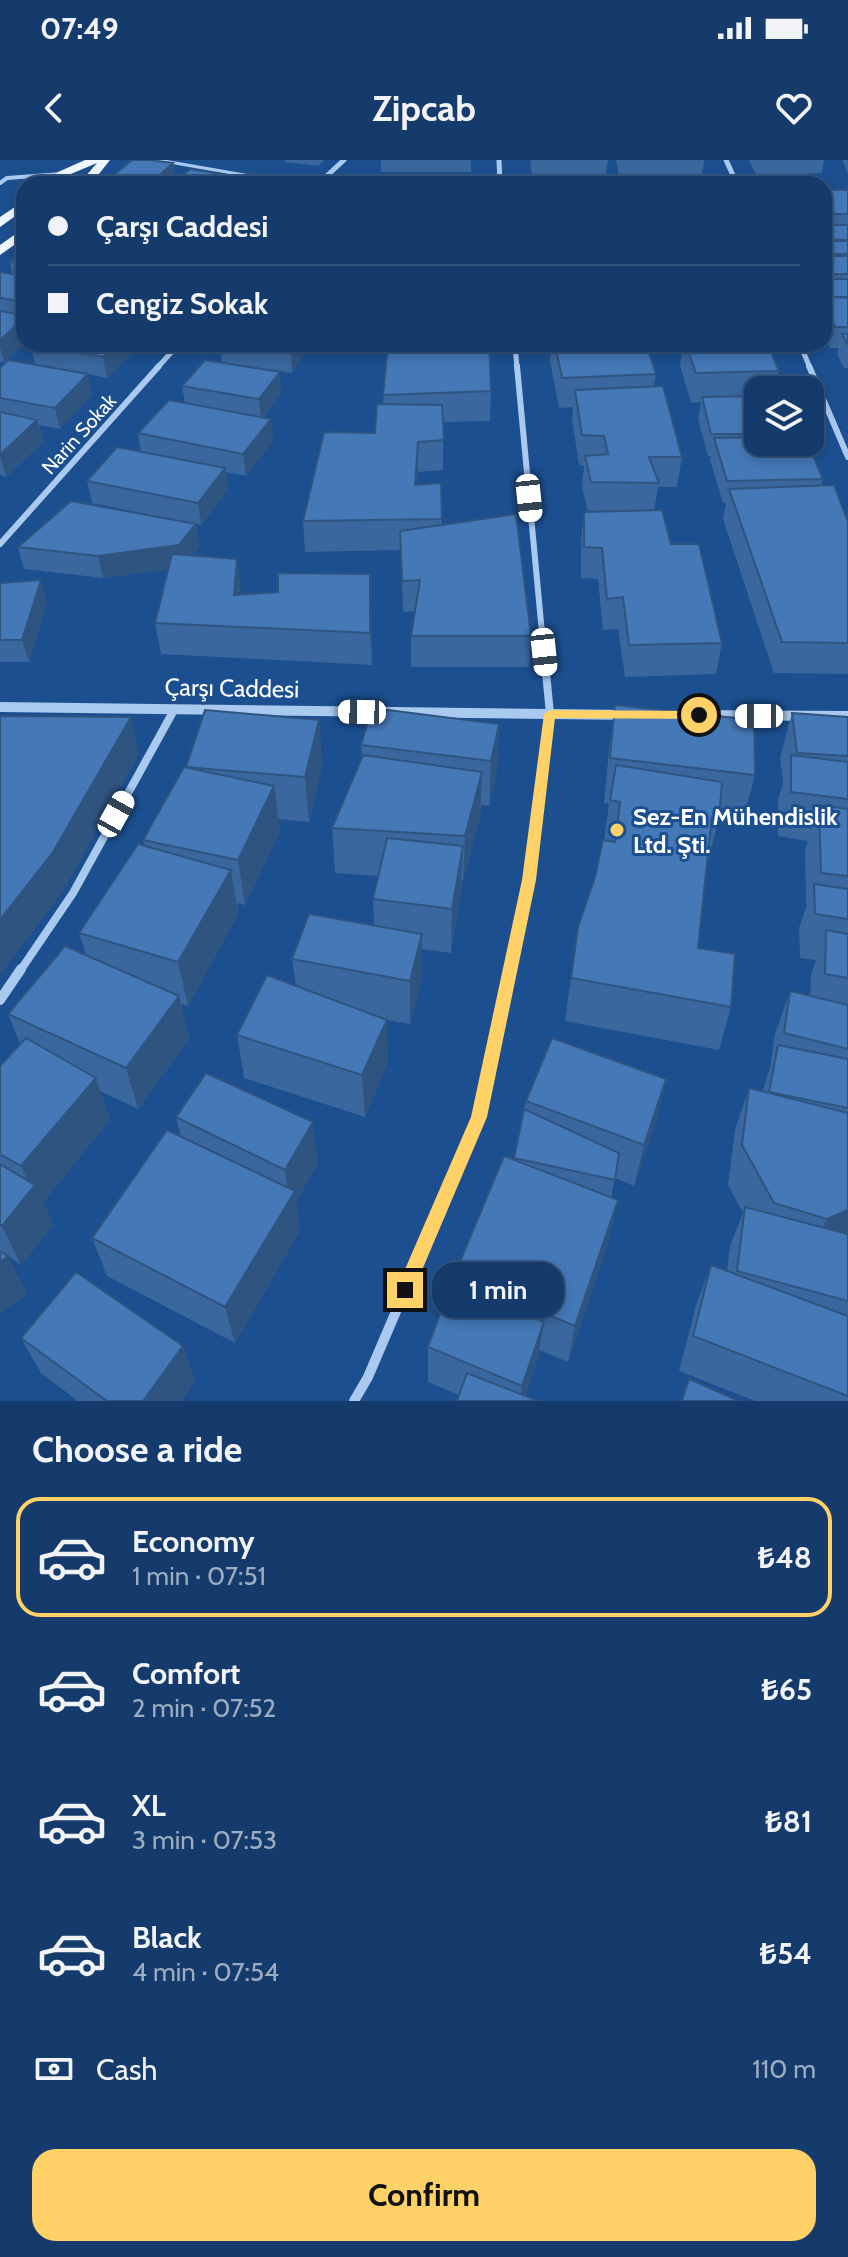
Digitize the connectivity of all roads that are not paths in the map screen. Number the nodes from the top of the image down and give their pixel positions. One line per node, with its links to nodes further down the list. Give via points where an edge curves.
1 (94, 160): 5 (main road)
2 (105, 160): 8 (main road)
3 (153, 160): 9 (street)
4 (344, 160): 10 (street)
5 (62, 174): 6 (lane); 7 (main road)
6 (34, 176)
7 (60, 176)
8 (92, 176)
9 (252, 176)
10 (327, 176)
11 (16, 210): 12 (main road)
12 (0, 223)
13 (16, 238): 14 (main road)
14 (0, 251)
15 (172, 352): 19 (street, Narin Sokak)
16 (516, 352): 22 (street)
17 (803, 352): 18 (street)
18 (848, 457)
19 (0, 544)
20 (0, 707): 21 (street, Çarşı Caddesi)
21 (174, 710): 22 (street, Çarşı Caddesi); 26 (street, via 73,893)
22 (550, 714): 23 (street, Çarşı Caddesi); 27 (street, via 529,880 479,1117)
23 (644, 715)
24 (675, 715): 25 (street)
25 (848, 716)
26 (0, 1000)
27 (354, 1401)

